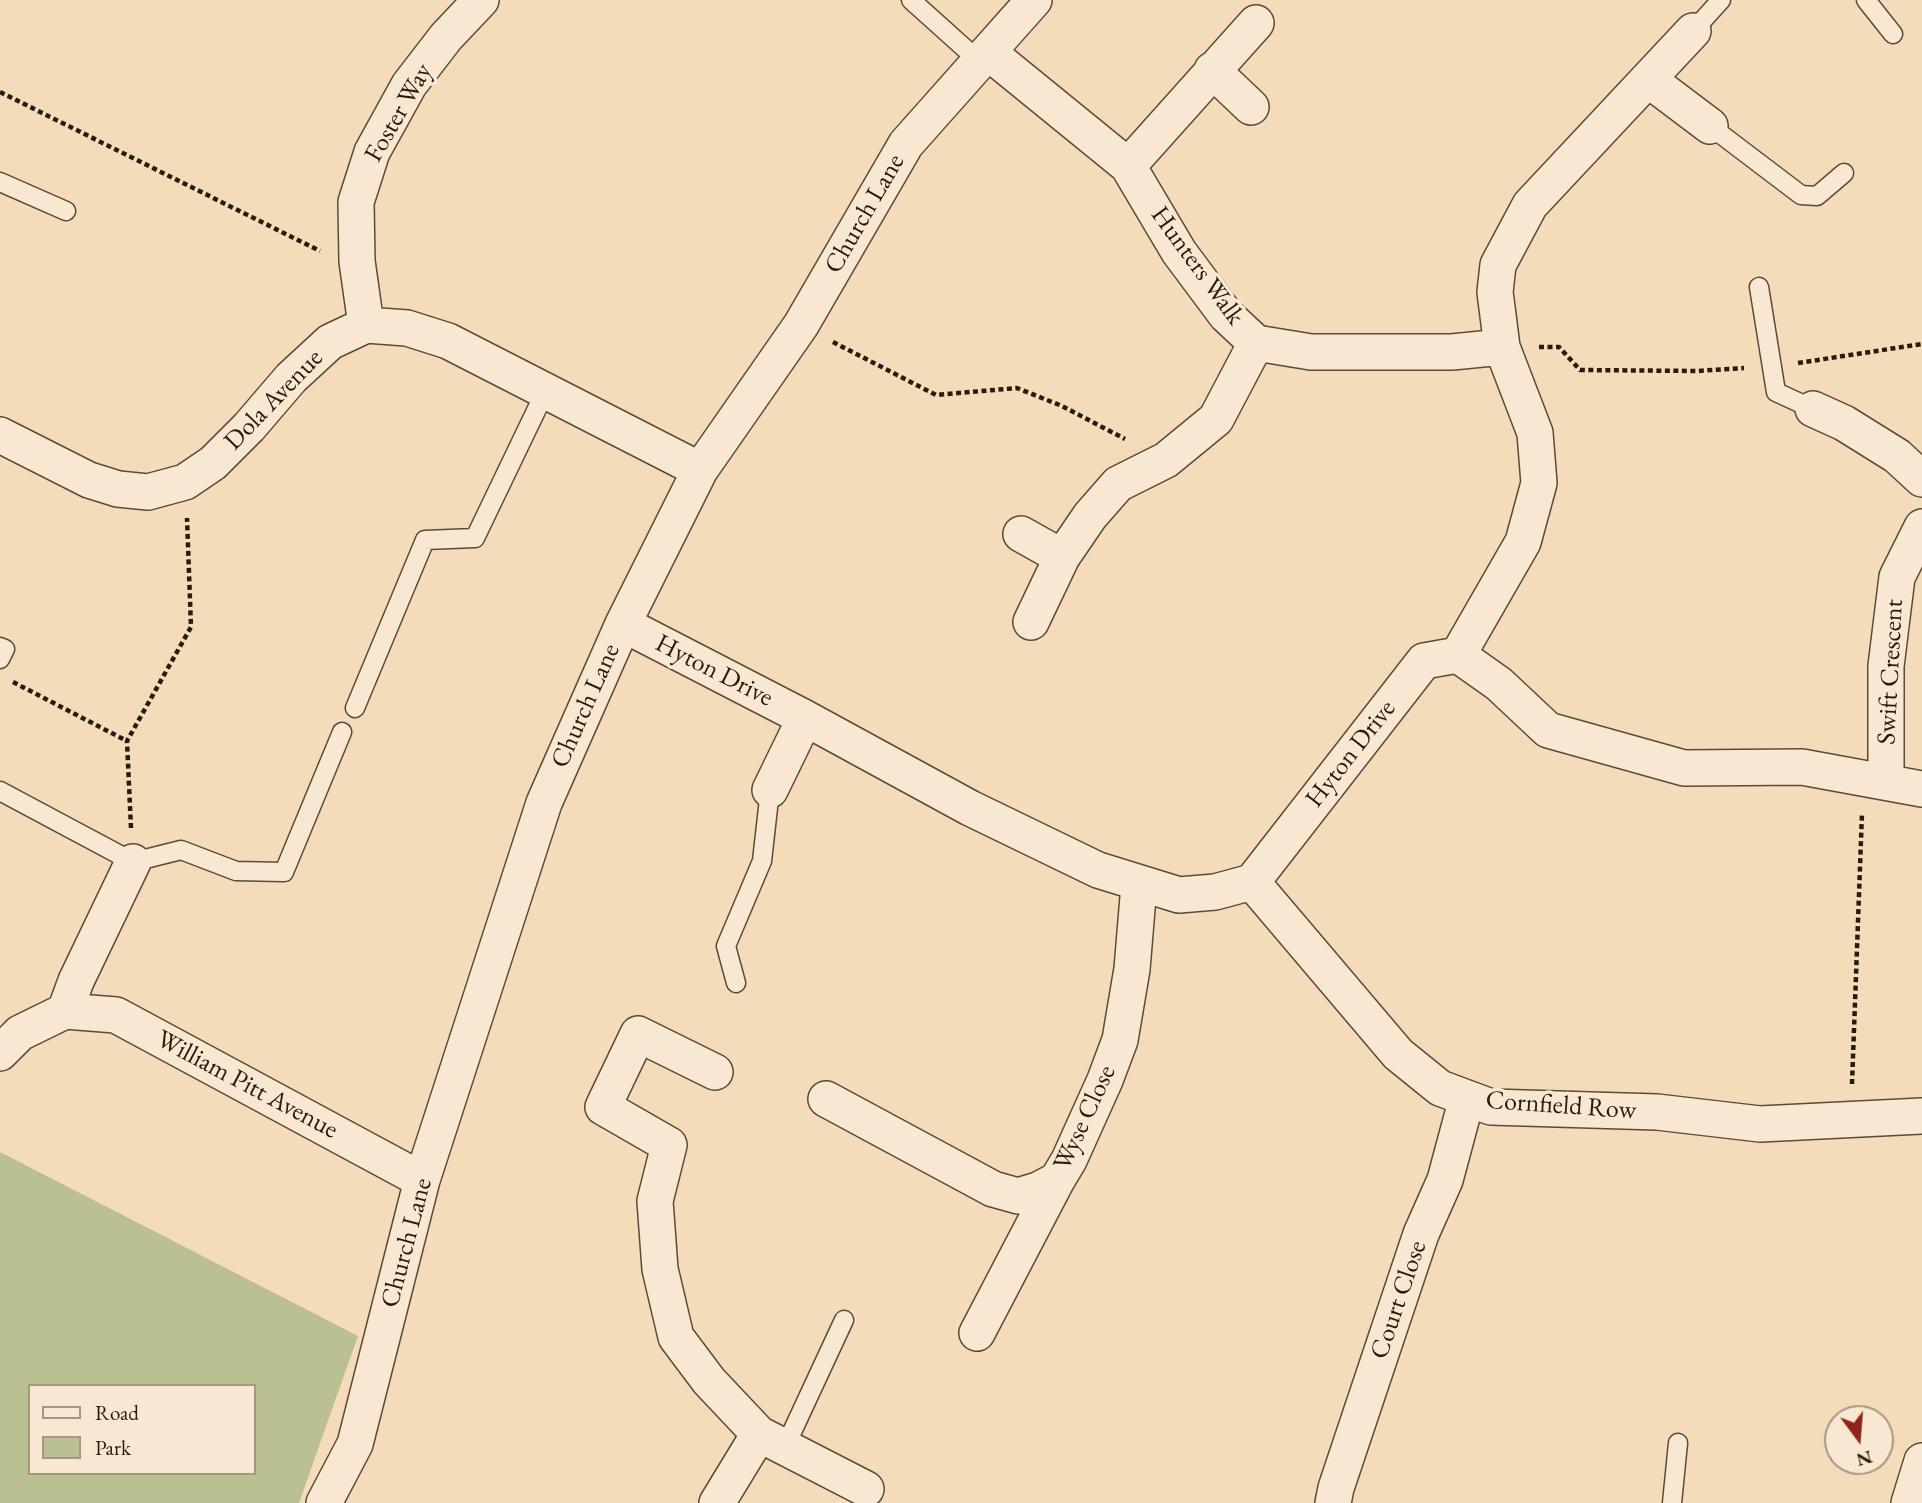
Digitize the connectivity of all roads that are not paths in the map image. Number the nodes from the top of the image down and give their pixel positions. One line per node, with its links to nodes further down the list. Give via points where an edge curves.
1 (481, 0): 19 (street, Foster Way, via 409,85 372,152 356,202 357,261)
2 (911, 0): 9 (lane)
3 (1034, 0): 9 (street, Church Lane)
4 (1721, 0): 7 (lane)
5 (1866, 0): 8 (lane)
6 (1256, 23): 10 (street)
7 (1693, 31): 11 (street)
8 (1894, 34)
9 (984, 57): 14 (street, Hunters Walk); 25 (street, Church Lane, via 906,144 801,325)
10 (1212, 70): 12 (street); 14 (street)
11 (1649, 80): 13 (street); 21 (street, via 1530,205 1498,265 1495,292)
12 (1251, 107)
13 (1710, 126): 15 (lane, via 1801,195 1817,196)
14 (1128, 166): 20 (street, Hunters Walk, via 1179,252 1226,315)
15 (1844, 173)
16 (0, 182): 17 (lane)
17 (66, 211)
18 (1759, 286): 23 (lane, via 1776,392)
19 (366, 325): 22 (street, Dola Avenue, via 407,328 448,341); 24 (street, Dola Avenue, via 330,342 291,377 213,463 185,482 148,492 118,489 89,480)
20 (1256, 343): 21 (street, Hunters Walk, via 1311,352 1452,352); 29 (street, via 1216,419 1166,460 1118,484)
21 (1502, 347): 33 (street, via 1535,433 1539,483 1523,542)
22 (546, 390): 25 (street, Dola Avenue); 35 (lane, via 475,538 425,540)
23 (1814, 409): 26 (street, via 1897,456)
24 (0, 435)
25 (700, 470): 31 (street, Church Lane)
26 (1922, 479)
27 (1922, 527): 38 (street, Swift Crescent, via 1897,576)
28 (1021, 534): 29 (street)
29 (1062, 557): 30 (street)
30 (1031, 622)
31 (623, 624): 36 (street, Hyton Drive); 52 (street, Church Lane, via 544,803)
32 (0, 646): 34 (lane, via 5,649)
33 (1458, 655): 38 (street, via 1499,684 1548,730 1684,768 1802,766); 43 (street, Hyton Drive, via 1424,661)
34 (0, 659)
35 (355, 708)
36 (805, 718): 40 (street, Hyton Drive); 44 (street, Hyton Drive, via 970,808)
37 (342, 732): 42 (lane, via 284,872 236,871 181,850)
38 (1874, 779): 39 (street)
39 (1922, 789)
40 (770, 790): 45 (lane, via 762,861 726,946)
41 (0, 792): 42 (lane)
42 (133, 862): 46 (street)
43 (1252, 882): 44 (street, Hyton Drive, via 1179,895); 49 (street, Cornfield Row, via 1398,1054 1440,1088)
44 (1139, 885): 53 (street, Wyse Close, via 1120,1040)
45 (736, 983)
46 (65, 1011): 47 (street, via 20,1033); 52 (street, William Pitt Avenue, via 116,1015)
47 (0, 1052)
48 (715, 1072): 56 (street, via 638,1034 603,1107 670,1145 655,1201 660,1269 676,1337 709,1381)
49 (1467, 1098): 51 (street, Cornfield Row, via 1491,1107 1657,1112 1760,1124); 62 (street, Court Close, via 1445,1180 1421,1234)
50 (826, 1099): 53 (street, Wyse Close, via 993,1189 1018,1196)
51 (1922, 1116)
52 (422, 1180): 60 (street, Church Lane, via 355,1444)
53 (1057, 1180): 55 (street)
54 (844, 1320): 56 (lane)
55 (977, 1333)
56 (772, 1441): 59 (street); 61 (street)
57 (1678, 1443): 63 (lane)
58 (1922, 1461): 64 (street)
59 (866, 1489)
60 (324, 1503)
61 (717, 1503)
62 (1333, 1503)
63 (1672, 1503)
64 (1909, 1503)

